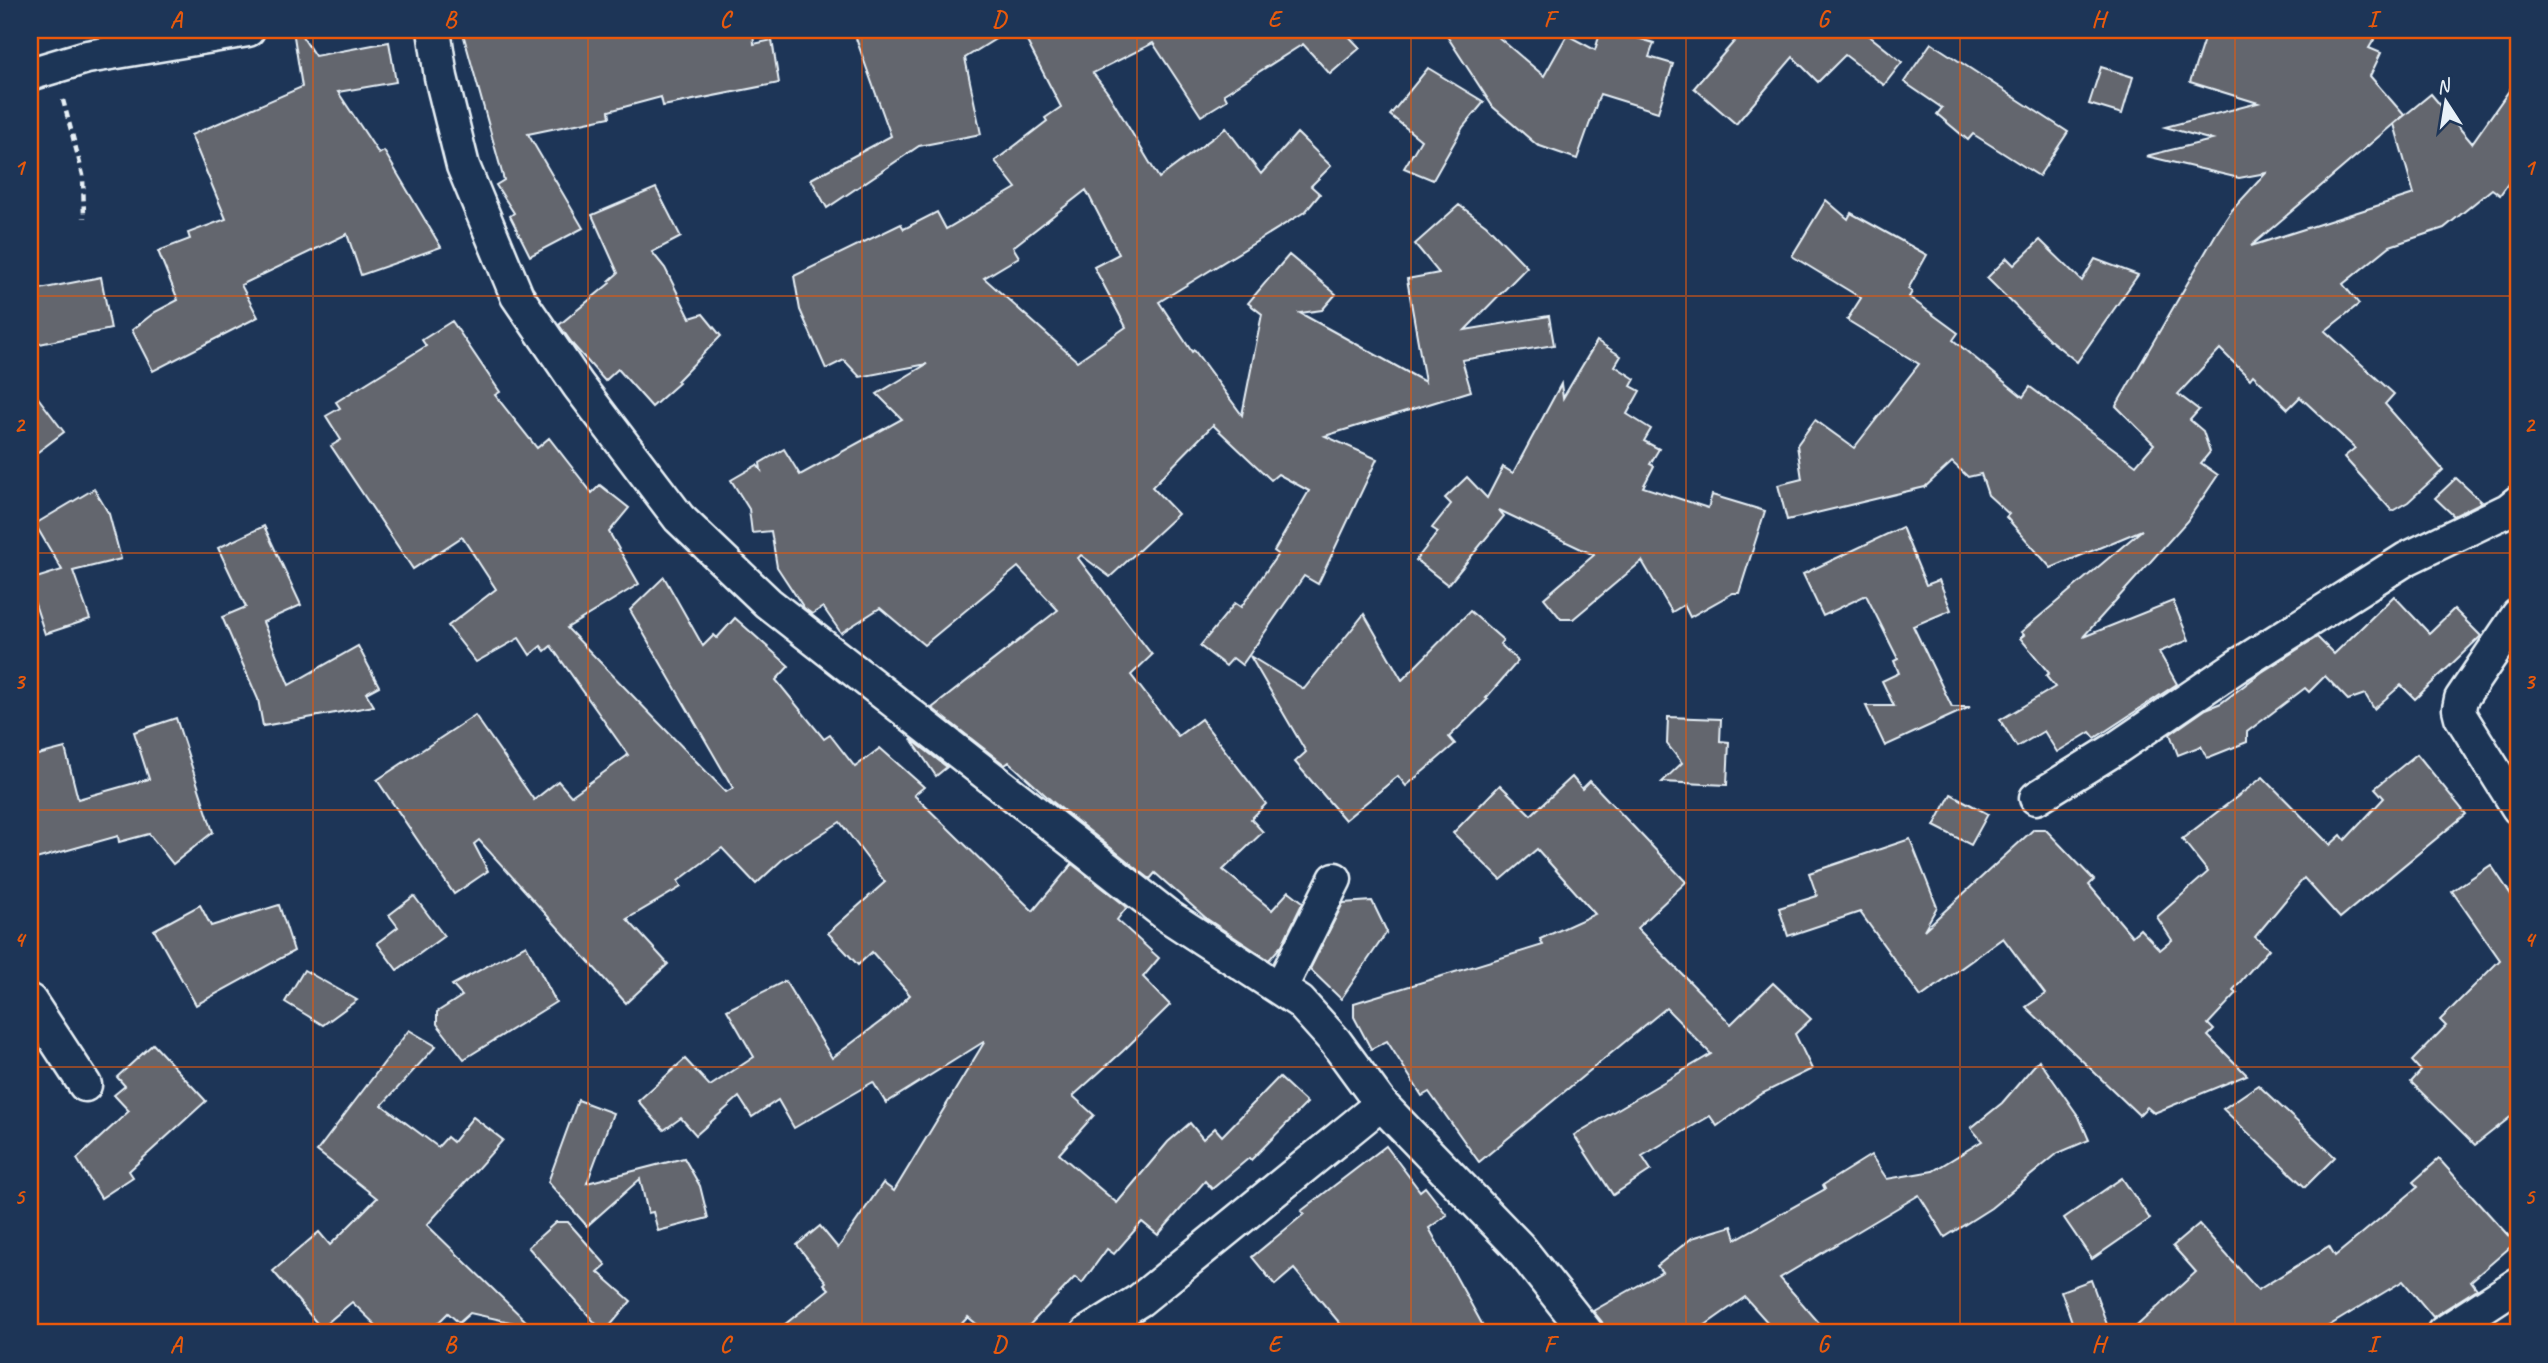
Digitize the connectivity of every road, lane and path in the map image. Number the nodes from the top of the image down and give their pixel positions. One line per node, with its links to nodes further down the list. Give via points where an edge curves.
1 (248, 30): 3 (street, via 87,57)
2 (434, 30): 10 (street, via 463,166 516,296 679,518 768,603 1168,916)
3 (42, 70): 4 (path, via 83,175)
4 (84, 218)
5 (2515, 514): 7 (street, via 2406,559)
6 (2518, 615): 8 (street, via 2460,699 2459,709)
7 (2036, 798)
8 (2518, 808)
9 (1335, 879): 10 (street)
10 (1281, 987): 13 (street, via 1319,1022)
11 (30, 1000): 12 (street)
12 (85, 1085)
13 (1381, 1104): 15 (street, via 1140,1300); 16 (street, via 1519,1247)
14 (2518, 1284): 17 (street)
15 (1087, 1333)
16 (1587, 1333)
17 (2442, 1333)

